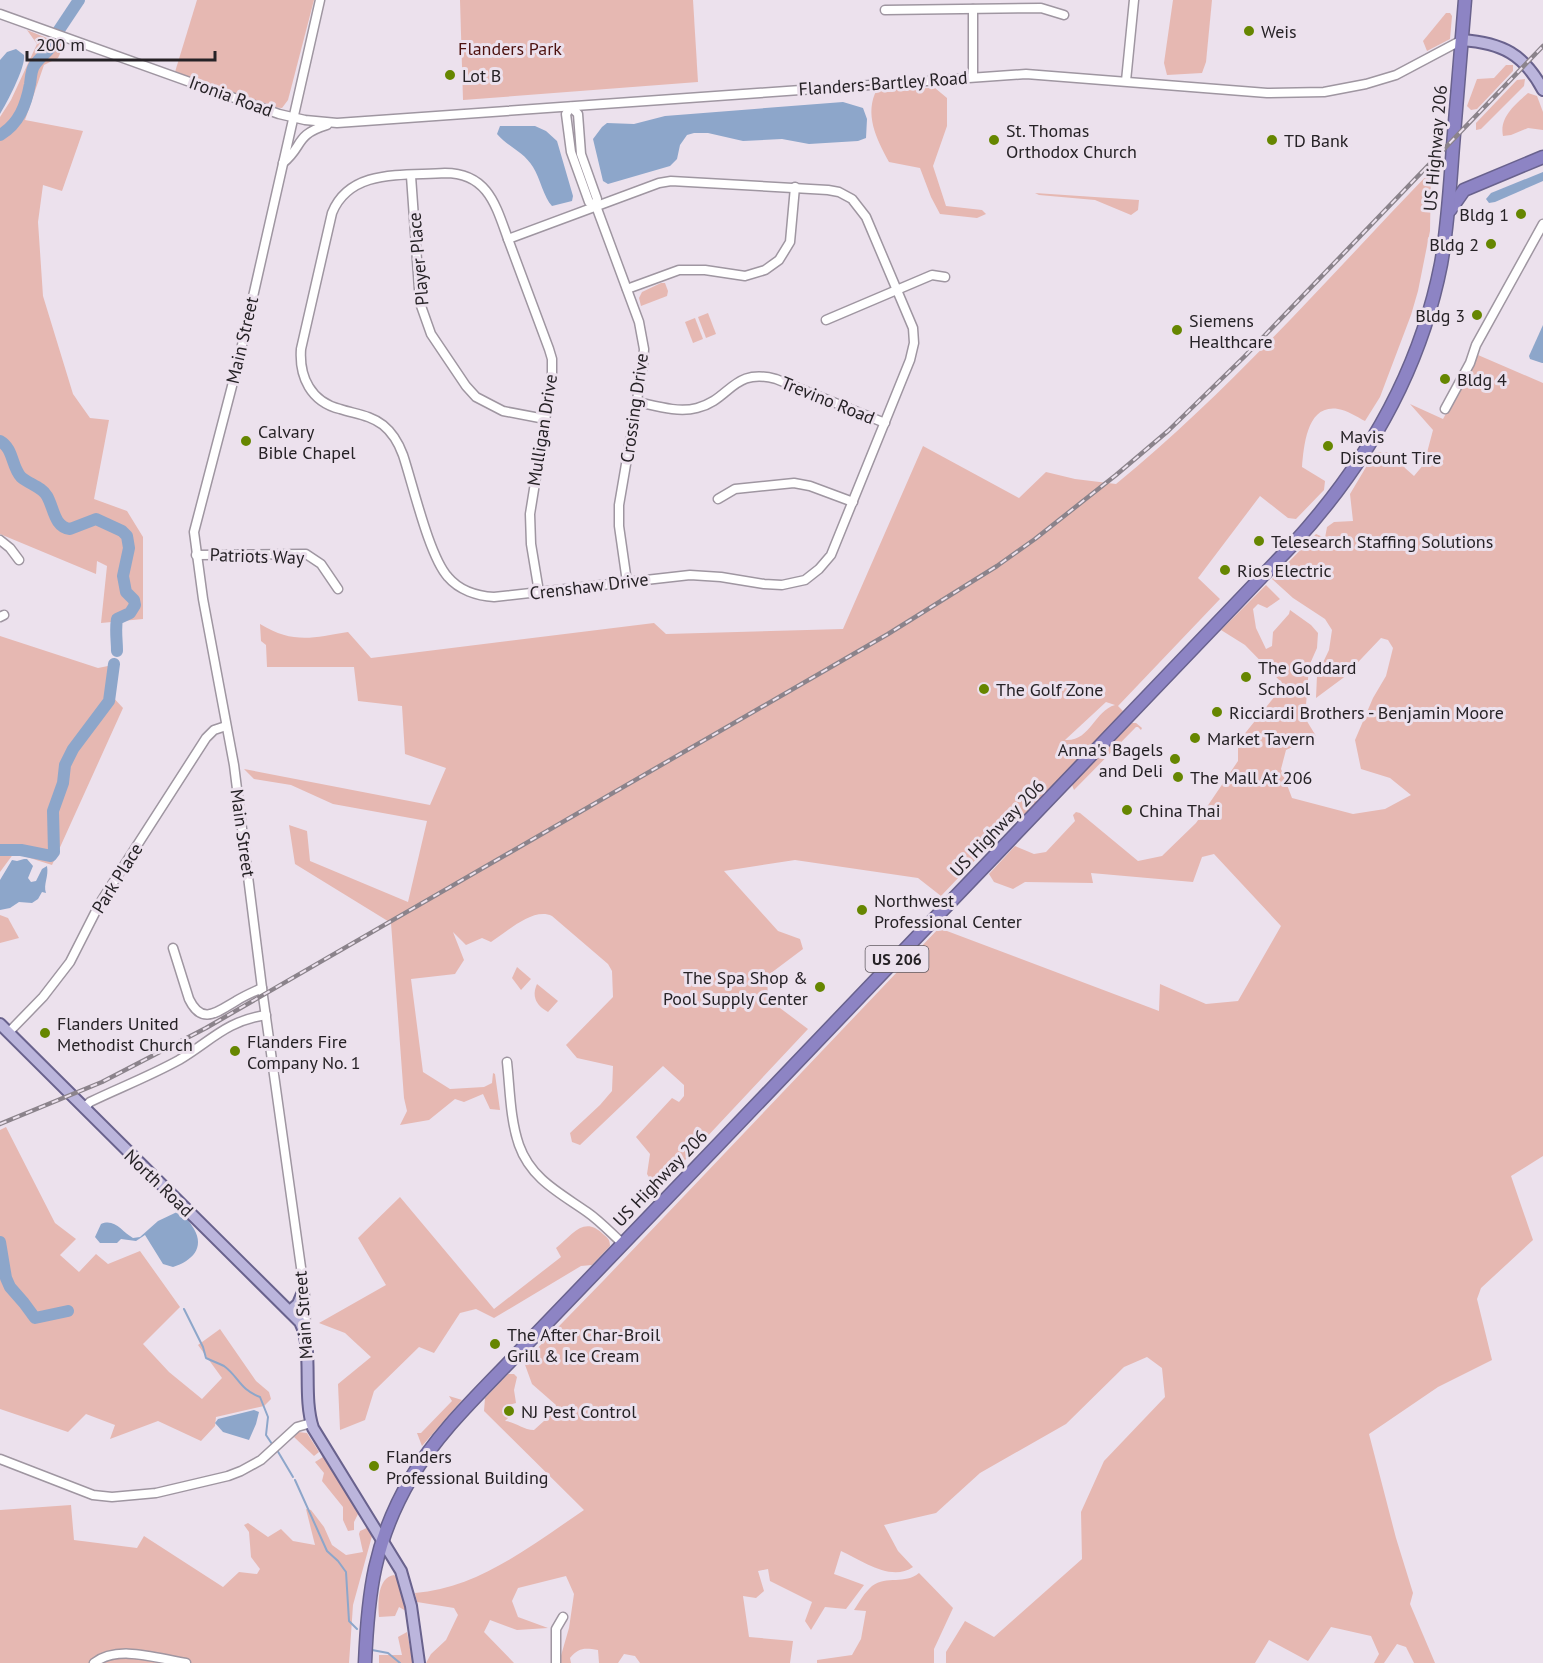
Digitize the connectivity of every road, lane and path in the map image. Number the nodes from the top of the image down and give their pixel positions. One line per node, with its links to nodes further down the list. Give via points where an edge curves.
1 (320, 0): 13 (street, Main Street)
2 (1134, 0): 10 (street)
3 (1465, 0): 8 (highway, US Highway 206 / US 206)
4 (974, 9): 5 (street); 7 (street, via 1041,8); 9 (street)
5 (885, 10)
6 (0, 14): 13 (street, Ironia Road)
7 (1064, 15)
8 (1462, 40): 10 (street, Flanders-Bartley Road, via 1396,75 1331,91 1267,93); 11 (main road, via 1491,43 1510,51); 20 (highway, US Highway 206 / US 206)
9 (973, 76): 10 (street, Flanders-Bartley Road, via 1038,74); 12 (street, Flanders-Bartley Road)
10 (1126, 81)
11 (1543, 90)
12 (571, 107): 14 (street, Flanders-Bartley Road); 19 (street, Crossing Drive, via 566,114 571,152 589,202)
13 (293, 118): 14 (street, Flanders-Bartley Road); 16 (street, Main Street)
14 (336, 123): 16 (street, via 306,134)
15 (1543, 157): 20 (highway, via 1464,190)
16 (283, 163): 34 (street, Main Street, via 234,379 196,518)
17 (411, 176): 22 (street, Crenshaw Drive, via 455,174 479,183 493,199); 29 (street, Player Place, via 420,303 431,334 476,397 503,411); 38 (street, Crenshaw Drive, via 363,181 348,190 335,206 301,349 302,375 320,401 375,420 395,439 437,561 449,579 484,597)
18 (795, 187): 19 (street, Crenshaw Drive, via 671,181); 24 (street, via 790,242 779,260 765,270 745,276 679,270); 25 (street, Crenshaw Drive, via 836,191 855,202 866,217)
19 (596, 206): 22 (street, Crenshaw Drive); 24 (street, Crossing Drive)
20 (1448, 214): 46 (highway, US Highway 206 / US 206, via 1434,293 1406,374 1372,443 1323,511)
21 (1543, 225): 28 (street)
22 (508, 239): 29 (street, Mulligan Drive, via 552,359)
23 (945, 277): 25 (street, via 932,275)
24 (627, 289): 27 (street, Crossing Drive, via 644,349)
25 (898, 289): 26 (street); 30 (street, Crenshaw Drive, via 913,328 914,343)
26 (826, 320)
27 (637, 402): 30 (street, Trevino Road, via 697,408 744,379 767,377); 36 (street, Crossing Drive, via 619,515)
28 (1445, 409)
29 (545, 419): 38 (street, Mulligan Drive, via 530,514)
30 (885, 423): 32 (street, Crenshaw Drive)
31 (718, 499): 32 (street, via 735,489 794,483)
32 (853, 502): 36 (street, Crenshaw Drive, via 831,555 814,574 797,583 772,585 690,575)
33 (0, 540): 35 (street)
34 (196, 555): 37 (street, Patriots Way, via 306,554 321,564); 39 (street, Main Street)
35 (20, 561)
36 (627, 582): 38 (street, Crenshaw Drive)
37 (338, 589)
38 (539, 592)
39 (226, 726): 41 (street, Main Street); 43 (street, Park Place, via 206,738 100,903 66,968 43,996)
40 (173, 948): 41 (street, via 189,999 204,1014 216,1014)
41 (262, 988): 42 (street, Main Street)
42 (266, 1015): 45 (street, via 238,1021 179,1059); 47 (street, Main Street)
43 (4, 1028): 45 (main road, North Road)
44 (507, 1062): 46 (street, via 516,1137 530,1167)
45 (84, 1108): 48 (main road, North Road)
46 (622, 1244): 52 (highway, US Highway 206 / US 206, via 439,1438 407,1485)
47 (303, 1292): 48 (main road); 49 (street, Main Street)
48 (290, 1311): 49 (main road, North Road)
49 (306, 1335): 50 (main road, Main Street)
50 (311, 1423): 51 (street, via 297,1427 261,1460 241,1471 156,1493 93,1495); 52 (main road, Main Street)
51 (0, 1460)
52 (382, 1540): 56 (highway, US Highway 206 / US 206, via 369,1596); 57 (main road, Main Street, via 407,1588)
53 (563, 1617): 58 (street, via 556,1629)
54 (94, 1663): 55 (street, via 110,1654)
55 (186, 1663)
56 (364, 1663)
57 (419, 1663)
58 (556, 1663)

